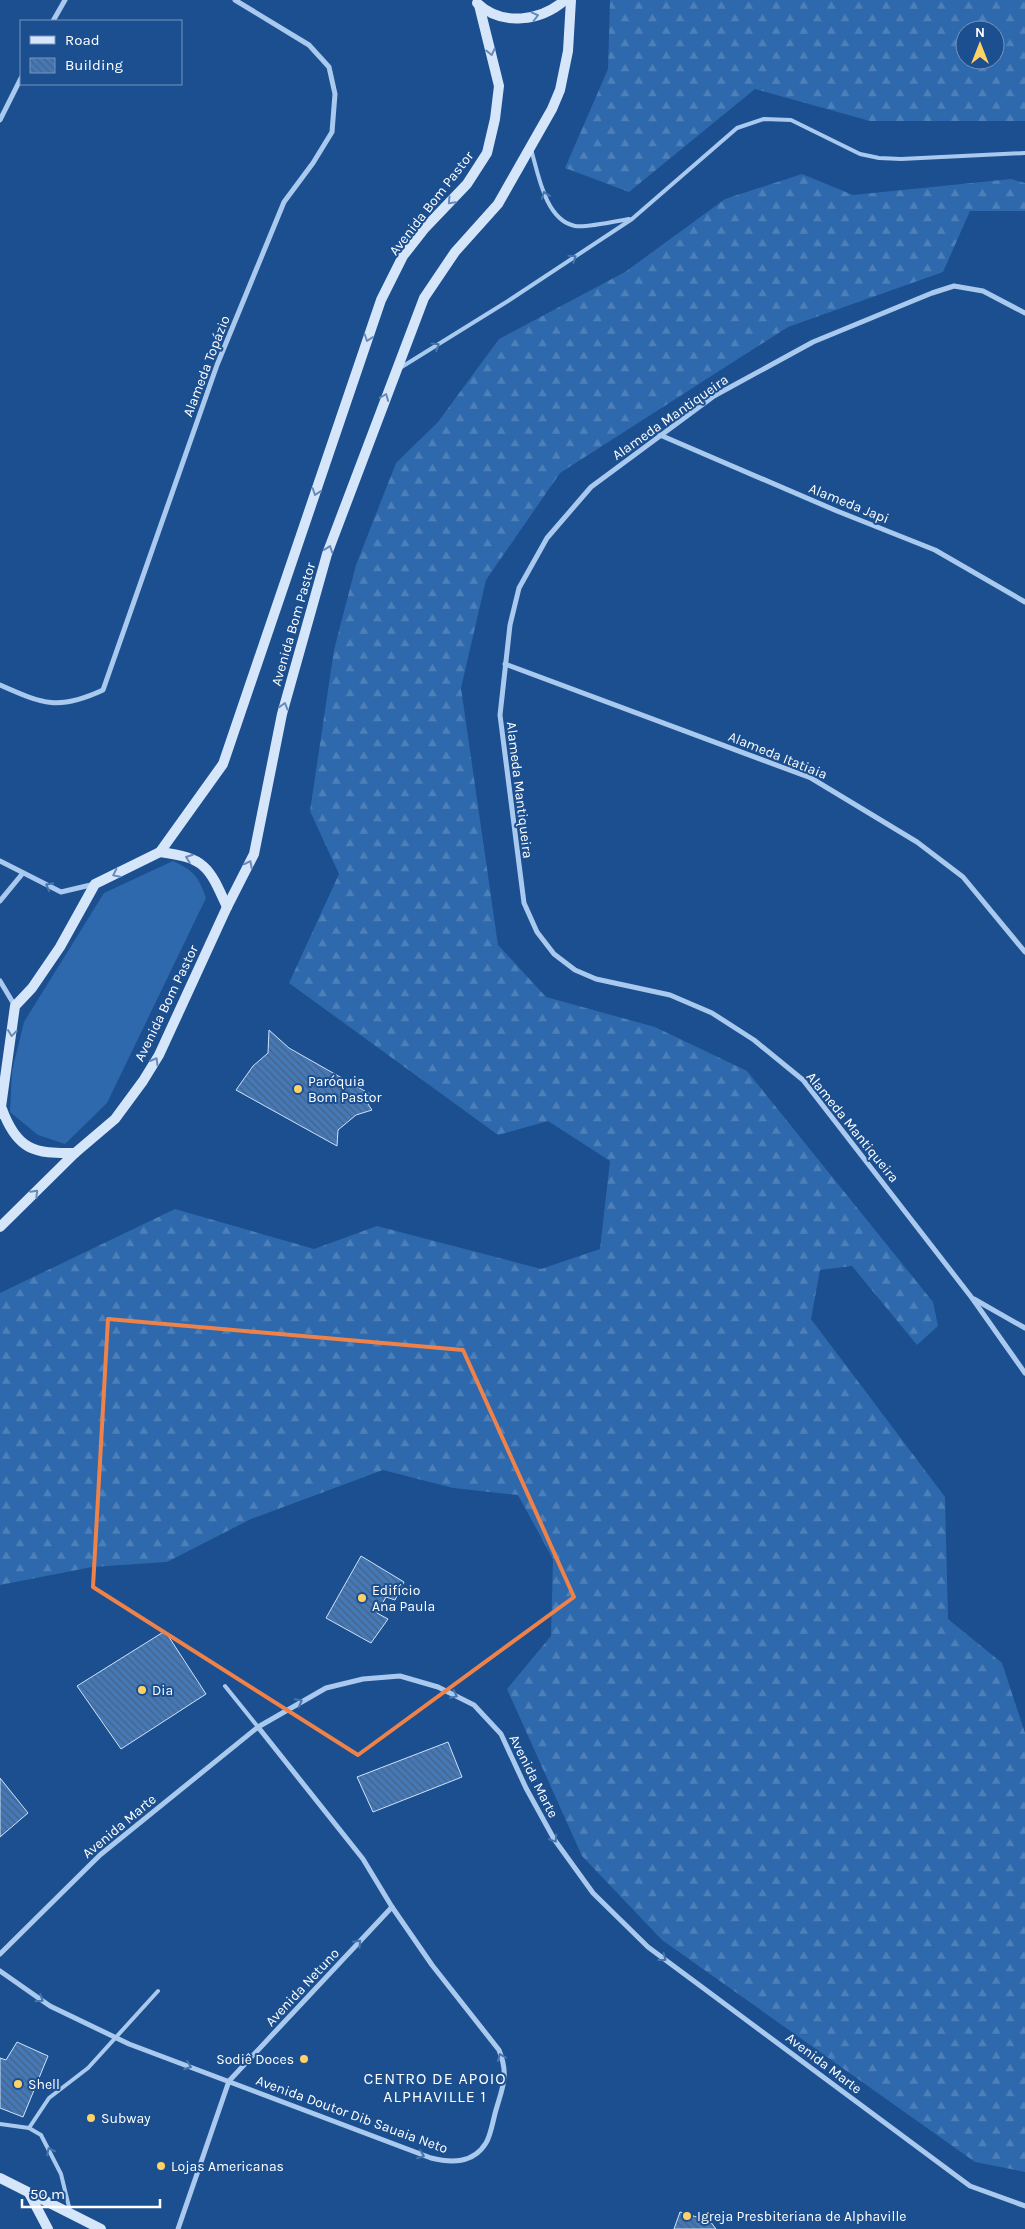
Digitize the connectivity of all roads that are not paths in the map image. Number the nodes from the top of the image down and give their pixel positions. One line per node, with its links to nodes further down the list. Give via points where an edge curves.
1 (65, 0): 6 (street)
2 (235, 0): 18 (street, Alameda Topázio, via 309,45 329,67 335,94 332,132 284,202 217,365 102,690 68,704 40,702)
3 (565, 0): 5 (street, one-way to 3, via 496,15 516,19 536,18 554,10)
4 (571, 0): 10 (street, Avenida Bom Pastor, via 568,51 560,90)
5 (477, 2): 19 (street, Avenida Bom Pastor, one-way to 19, via 498,86 495,120 487,153 467,184 403,256 381,300 223,764)
6 (54, 20)
7 (20, 80): 8 (street)
8 (2, 108): 9 (street)
9 (0, 120)
10 (532, 149): 12 (lane, one-way to 10, via 575,226 558,216 546,200); 14 (street, Avenida Bom Pastor, via 498,204 455,252 424,298)
11 (1025, 153): 12 (lane, via 879,158 860,154 790,120 764,119 737,128)
12 (632, 219): 14 (lane, one-way to 12)
13 (1025, 313): 15 (street, Alameda Mantiqueira, via 983,291 954,286 932,293 813,342 714,396)
14 (395, 371): 24 (street, Avenida Bom Pastor, one-way to 14, via 254,854 282,714 327,554)
15 (660, 436): 16 (street, Alameda Japi, via 935,550); 17 (street, Alameda Mantiqueira, via 591,487 547,538 519,588)
16 (1025, 602)
17 (505, 664): 25 (street, Alameda Itatiaia, via 810,778 917,842 963,877); 31 (street, Alameda Mantiqueira, via 500,715 505,770 524,903 537,932 554,954 574,970 670,995 712,1013 754,1040 803,1080)
18 (0, 686)
19 (160, 852): 22 (street, Avenida Bom Pastor, one-way to 22); 24 (street, one-way to 19, via 212,874 198,861 184,855)
20 (0, 861): 21 (street)
21 (23, 873): 22 (street, one-way to 21, via 60,892); 23 (street)
22 (95, 884): 27 (street, via 60,947 32,988)
23 (0, 901)
24 (227, 907): 29 (street, Avenida Bom Pastor, one-way to 24, via 115,1119 143,1081 159,1055)
25 (1025, 952)
26 (0, 981): 27 (street)
27 (15, 1006): 28 (street, one-way to 28)
28 (1, 1112): 29 (street, via 9,1129 22,1143 45,1154)
29 (75, 1153): 30 (street, Avenida Bom Pastor, one-way to 29)
30 (0, 1227)
31 (972, 1298): 32 (street); 33 (street, Alameda Mantiqueira)
32 (1025, 1328)
33 (1025, 1374)
34 (225, 1686): 35 (lane)
35 (258, 1727): 36 (street, Avenida Doutor Dib Sauaia Neto, via 363,1859); 37 (street, Avenida Marte, via 100,1855); 46 (street, Avenida Marte, one-way to 46, via 326,1688 400,1676 438,1687 474,1705 501,1734 554,1840 593,1893 648,1947 970,2186)
36 (392, 1907): 41 (street, Avenida Netuno, one-way to 36); 41 (street, Avenida Doutor Dib Sauaia Neto, one-way to 36, via 431,2158 462,2161 477,2153 486,2143 506,2077 505,2064 499,2050 432,1965)
37 (0, 1954)
38 (0, 1971): 40 (street, Avenida Doutor Dib Sauaia Neto, one-way to 40, via 50,2006)
39 (158, 1991): 40 (lane)
40 (114, 2037): 41 (street, Avenida Doutor Dib Sauaia Neto, one-way to 41); 43 (lane, via 88,2068 49,2098)
41 (229, 2081): 50 (street)
42 (0, 2124): 43 (lane)
43 (29, 2128): 47 (lane, one-way to 43, via 61,2174 41,2135)
44 (0, 2178): 45 (street)
45 (29, 2193): 47 (street); 48 (street)
46 (1025, 2206)
47 (71, 2213): 49 (street)
48 (48, 2229)
49 (101, 2229)
50 (178, 2229)

